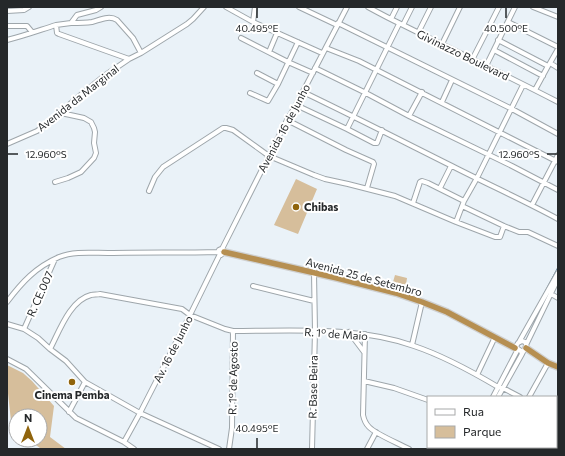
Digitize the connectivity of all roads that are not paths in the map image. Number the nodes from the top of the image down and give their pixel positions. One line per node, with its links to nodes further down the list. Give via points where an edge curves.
1 (29, 7): 17 (street, via 24,10)
2 (101, 7): 22 (street, via 77,15)
3 (204, 7): 40 (street, Avenida da Marginal, via 187,24)
4 (226, 7): 20 (street)
5 (255, 7): 20 (street)
6 (299, 7): 23 (street)
7 (347, 7): 23 (street, Avenida 16 de Junho)
8 (368, 7): 16 (street, Givinazzo Boulevard)
9 (397, 7): 19 (street)
10 (412, 7): 24 (street)
11 (430, 7): 29 (street)
12 (460, 7): 34 (street)
13 (499, 7): 43 (street)
14 (515, 7): 21 (street)
15 (533, 7): 18 (street)
16 (378, 9): 19 (street, Givinazzo Boulevard)
17 (7, 11)
18 (558, 17)
19 (391, 19): 24 (street, Givinazzo Boulevard)
20 (253, 22): 28 (street)
21 (508, 22): 32 (street); 37 (street)
22 (71, 23): 25 (street); 40 (street, via 114,18 133,38)
23 (338, 24): 35 (street); 36 (street, Avenida 16 de Junho)
24 (401, 24): 29 (street, Givinazzo Boulevard); 35 (street)
25 (56, 25): 27 (street); 42 (street, via 58,34)
26 (7, 26): 27 (street, via 27,26)
27 (32, 32): 31 (street)
28 (277, 33): 33 (street); 39 (street)
29 (418, 33): 34 (street, Givinazzo Boulevard)
30 (241, 38): 39 (street)
31 (7, 40)
32 (498, 40): 38 (street); 45 (street)
33 (298, 42): 41 (street); 44 (street)
34 (442, 44): 43 (street, Givinazzo Boulevard)
35 (387, 47): 49 (street); 53 (street)
36 (326, 48): 41 (street, Avenida 16 de Junho); 49 (street)
37 (558, 48): 45 (street)
38 (494, 50): 46 (street); 52 (street)
39 (269, 52): 44 (street)
40 (141, 53): 42 (street, Avenida da Marginal)
41 (322, 53): 47 (street, Avenida 16 de Junho)
42 (129, 58): 65 (street, Avenida da Marginal, via 89,87)
43 (472, 60): 46 (street, Givinazzo Boulevard)
44 (288, 62): 51 (street); 54 (street)
45 (549, 65): 48 (street); 52 (street)
46 (486, 66): 55 (street, Givinazzo Boulevard)
47 (316, 68): 51 (street, Avenida 16 de Junho); 58 (street)
48 (558, 68)
49 (376, 70): 58 (street); 59 (street)
50 (257, 73): 54 (street)
51 (313, 73): 57 (street, Avenida 16 de Junho)
52 (543, 76): 56 (street)
53 (452, 80): 61 (street); 64 (street)
54 (278, 84): 60 (street, via 267,102)
55 (523, 85): 56 (street, Givinazzo Boulevard); 64 (street)
56 (535, 90): 62 (street, Givinazzo Boulevard)
57 (303, 92): 63 (street, Avenida 16 de Junho); 66 (street)
58 (364, 92): 66 (street); 67 (street)
59 (422, 92): 61 (street); 67 (street)
60 (250, 93)
61 (442, 102): 71 (street)
62 (558, 102)
63 (296, 105): 68 (street, Avenida 16 de Junho); 69 (street)
64 (512, 108): 71 (street); 72 (street)
65 (61, 112): 73 (street, Avenida da Marginal, via 37,131); 80 (street, via 91,122 95,132 96,152 94,158 80,172)
66 (353, 116): 69 (street); 70 (street)
67 (409, 116): 74 (street)
68 (287, 120): 76 (street, Avenida 16 de Junho); 82 (street, via 373,162)
69 (347, 128): 70 (street, via 376,143)
70 (382, 130): 78 (street)
71 (500, 132): 74 (street); 77 (street)
72 (558, 134)
73 (7, 144)
74 (489, 154): 79 (street); 81 (street)
75 (558, 155): 77 (street)
76 (269, 156): 82 (street, via 325,179); 85 (street, via 233,130 225,128 162,167); 94 (street, Avenida 16 de Junho)
77 (557, 161): 81 (street)
78 (451, 166): 79 (street); 83 (street)
79 (477, 178): 86 (street); 88 (street)
80 (54, 182)
81 (544, 182): 84 (street); 88 (street)
82 (367, 188): 87 (street)
83 (440, 188): 86 (street); 87 (street, via 421,181)
84 (558, 190)
85 (149, 191)
86 (464, 201): 89 (street)
87 (413, 203): 91 (street)
88 (532, 205): 90 (street)
89 (462, 206): 91 (street); 92 (street)
90 (558, 219)
91 (456, 222): 92 (street, via 495,237 500,236)
92 (504, 226): 93 (street, via 519,232 528,232)
93 (558, 246)
94 (221, 252): 95 (street, Avenida 25 de Setembro, via 74,254); 96 (highway, Avenida 25 de Setembro); 106 (street, Av. 16 de Junho)
95 (55, 259): 103 (street, Avenida 25 de Setembro, via 41,266 27,278); 108 (street, R. CE.007)
96 (314, 273): 102 (street, R. Base Beira); 104 (highway, Avenida 25 de Setembro)
97 (558, 273): 105 (street)
98 (558, 279): 100 (street)
99 (253, 286): 102 (street)
100 (551, 294): 101 (street); 105 (street)
101 (558, 298)
102 (314, 301): 110 (street, R. Base Beira)
103 (7, 302)
104 (422, 302): 113 (highway, Avenida 25 de Setembro); 115 (street)
105 (543, 305): 114 (street); 116 (street)
106 (190, 315): 109 (street, R. 1º de Maio); 117 (street, R. 1º de Maio, via 182,309 100,294 91,295 75,305); 134 (street, Av. 16 de Junho)
107 (7, 324): 108 (street)
108 (24, 330): 117 (street)
109 (233, 331): 110 (street, R. 1º de Maio); 139 (street, R. 1º de Agosto, via 232,428)
110 (315, 331): 111 (street, R. 1º de Maio); 140 (street, R. Base Beira)
111 (349, 332): 112 (street, R. 1º de Maio); 119 (street)
112 (365, 334): 115 (street, R. 1º de Maio); 119 (street)
113 (494, 337): 118 (highway, Avenida 25 de Setembro); 124 (street)
114 (518, 342): 116 (street, via 523,341); 118 (street)
115 (412, 345): 124 (street, R. 1º de Maio)
116 (526, 346): 120 (street); 122 (highway)
117 (50, 349): 126 (street)
118 (516, 349): 120 (street); 127 (street)
119 (364, 352): 125 (street)
120 (522, 354): 127 (street)
121 (7, 359): 133 (street, via 28,370)
122 (548, 363): 123 (highway); 131 (street)
123 (558, 367)
124 (477, 375): 127 (street, R. 1º de Maio)
125 (364, 380): 132 (street); 135 (street, via 363,415 365,422)
126 (86, 382): 133 (street); 134 (street)
127 (501, 387): 128 (street); 129 (street); 130 (street, R. 1º de Maio)
128 (494, 396)
129 (498, 396)
130 (518, 396)
131 (530, 396)
132 (427, 400)
133 (69, 412): 136 (street)
134 (140, 413): 136 (street, Av. 16 de Junho); 138 (street)
135 (376, 432): 141 (street); 142 (street)
136 (124, 442): 137 (street)
137 (134, 449)
138 (219, 449)
139 (228, 449)
140 (312, 449)
141 (367, 449)
142 (409, 449)

